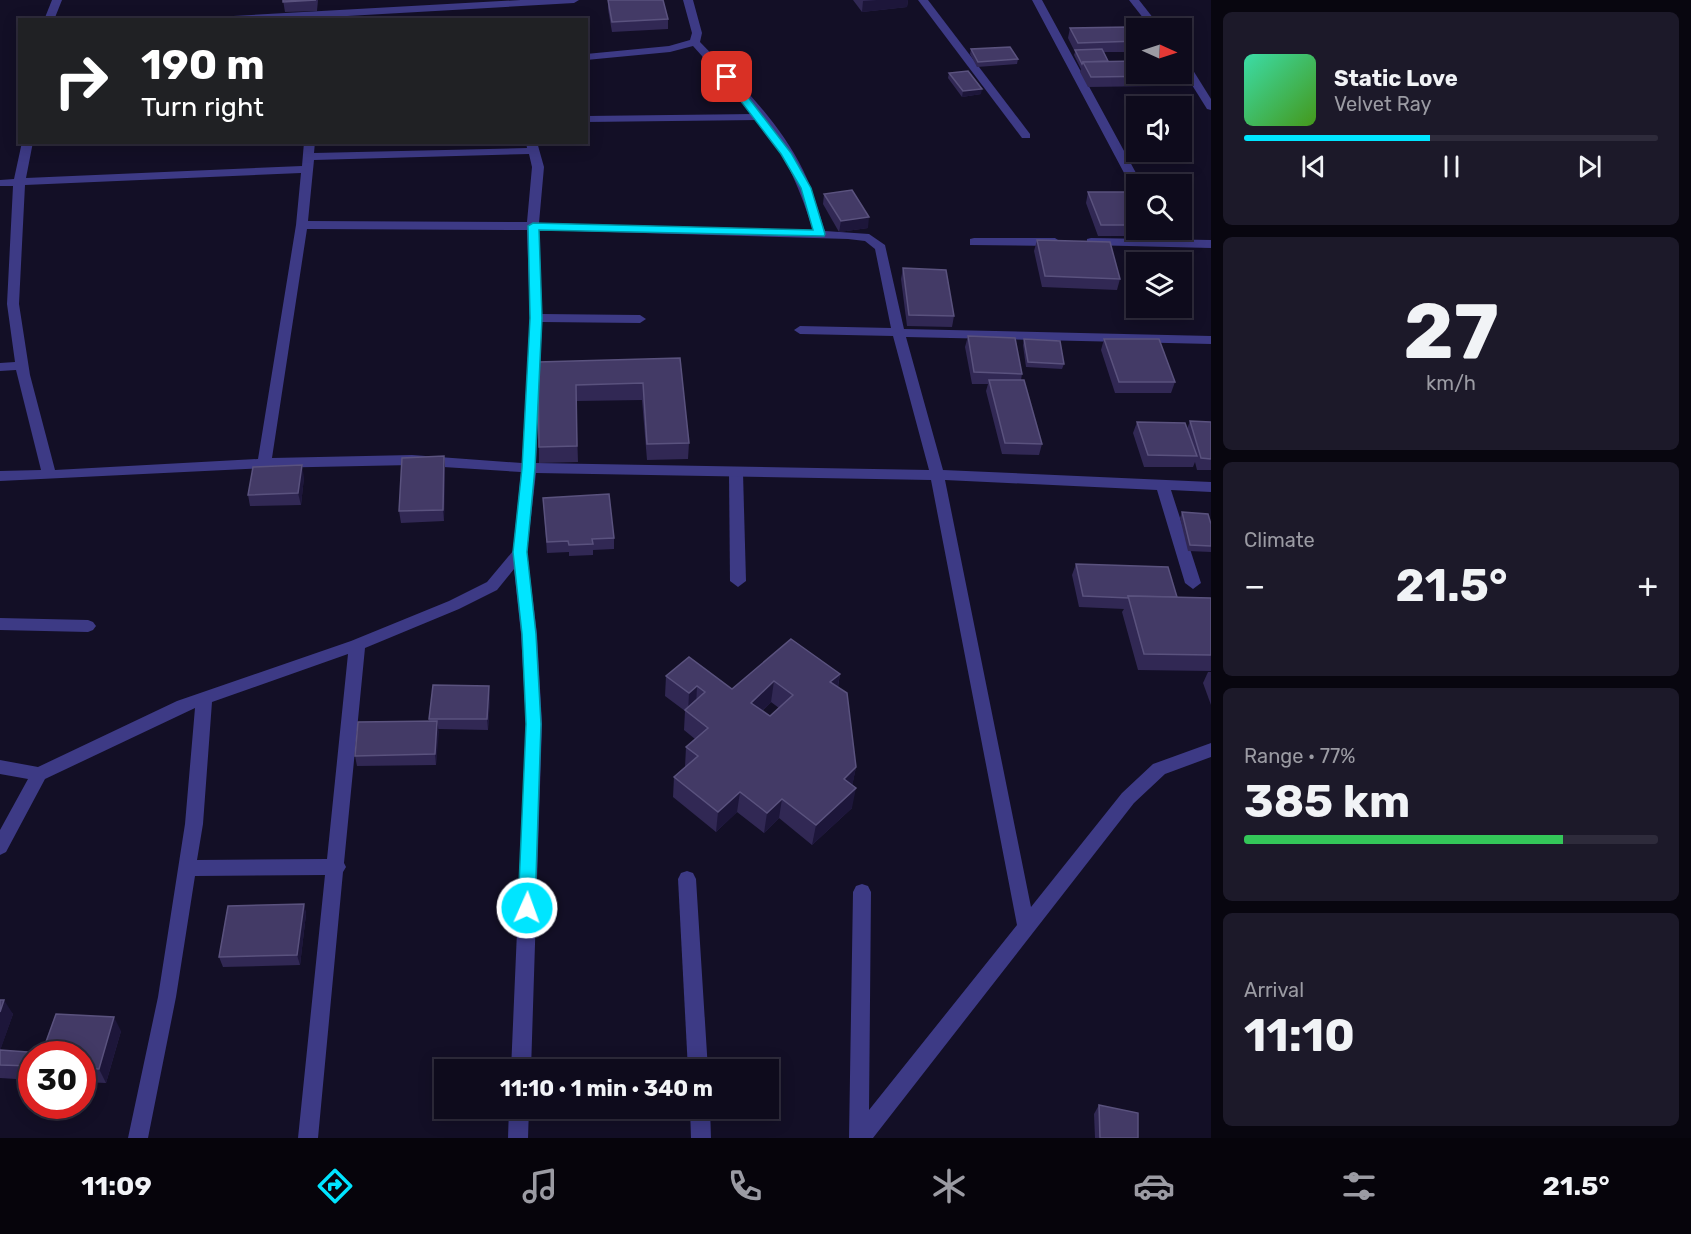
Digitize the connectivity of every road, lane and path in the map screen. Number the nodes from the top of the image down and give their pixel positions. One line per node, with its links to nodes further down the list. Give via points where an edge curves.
1 (57, 0): 8 (street)
2 (574, 0): 7 (street)
3 (688, 0): 12 (street, via 697,33)
4 (923, 0): 18 (street)
5 (1037, 0): 23 (street)
6 (1134, 0): 11 (street)
7 (483, 3): 9 (street); 10 (street)
8 (50, 18)
9 (247, 18)
10 (485, 18)
11 (1148, 18)
12 (695, 42): 13 (street, via 670,49); 16 (street)
13 (588, 57)
14 (1192, 77): 15 (street)
15 (1211, 107)
16 (759, 117): 17 (street); 28 (street, via 806,188)
17 (588, 118)
18 (1026, 136)
19 (28, 144): 24 (street)
20 (309, 144): 22 (street)
21 (533, 147): 22 (street); 27 (street, via 538,167)
22 (308, 163): 24 (street); 26 (street)
23 (1131, 174)
24 (19, 182): 25 (street); 38 (street, via 13,304)
25 (0, 183)
26 (302, 225): 27 (street); 40 (street)
27 (533, 226): 28 (street); 33 (street)
28 (820, 234): 36 (street, via 869,238 881,248)
29 (1164, 240): 31 (street)
30 (974, 242): 31 (street)
31 (1165, 243): 32 (street)
32 (1211, 244)
33 (536, 318): 34 (street); 41 (street)
34 (640, 319)
35 (800, 330): 36 (street)
36 (898, 331): 37 (street); 44 (street)
37 (1211, 339)
38 (21, 366): 39 (street); 43 (street)
39 (0, 367)
40 (264, 463): 41 (street, via 412,460); 43 (street)
41 (529, 468): 42 (street); 48 (street)
42 (736, 473): 44 (street); 49 (street)
43 (49, 475): 45 (street)
44 (937, 475): 46 (street); 63 (street)
45 (0, 476)
46 (1163, 487): 47 (street); 50 (street)
47 (1211, 487)
48 (520, 552): 53 (street, via 492,586); 64 (street, via 534,724)
49 (738, 581)
50 (1193, 583)
51 (0, 624): 52 (street)
52 (88, 626)
53 (357, 645): 54 (street); 59 (street)
54 (204, 698): 57 (street); 60 (street)
55 (1211, 750): 63 (street, via 1159,769 1128,798)
56 (0, 767): 57 (street)
57 (39, 774): 58 (street)
58 (0, 847)
59 (336, 867): 60 (street); 69 (street)
60 (188, 868): 68 (street, via 167,998)
61 (687, 879): 65 (street)
62 (862, 892): 72 (street)
63 (1026, 927): 72 (street)
64 (520, 1059)
65 (697, 1059)
66 (519, 1119): 70 (street)
67 (700, 1119): 71 (street)
68 (138, 1138)
69 (308, 1138)
70 (518, 1138)
71 (701, 1138)
72 (859, 1138)

